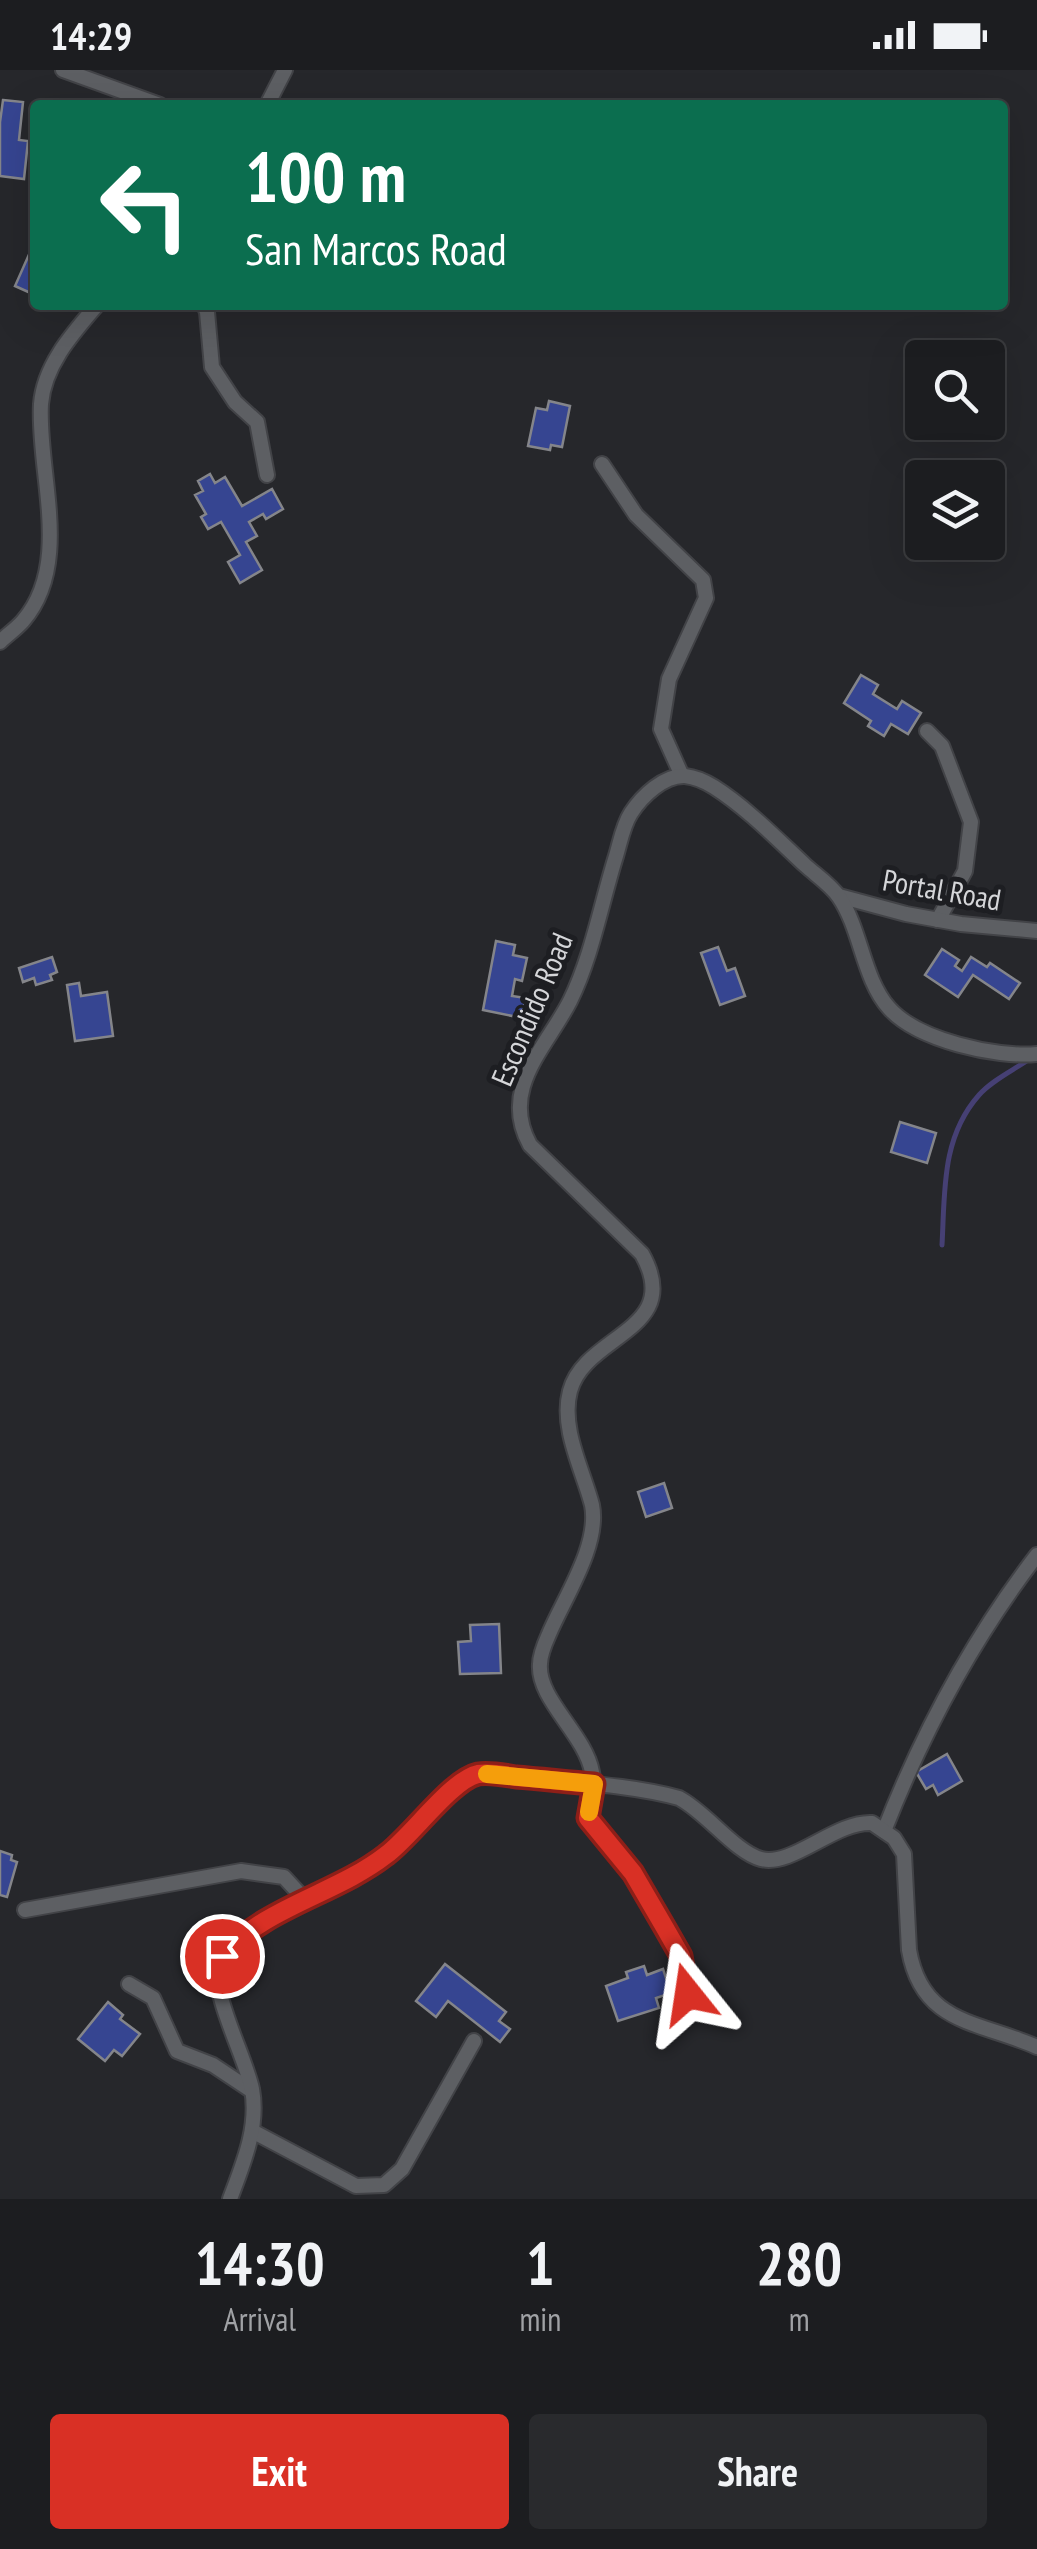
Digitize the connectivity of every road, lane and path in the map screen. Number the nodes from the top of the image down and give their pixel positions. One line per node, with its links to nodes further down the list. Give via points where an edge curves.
1 (63, 70): 3 (street)
2 (285, 70): 4 (street)
3 (146, 100)
4 (270, 100)
5 (93, 310): 9 (street, via 50,369 41,402 50,551 40,591 24,620)
6 (206, 310): 8 (street, via 212,368 257,422)
7 (602, 464): 11 (street, via 636,515 703,580 706,598 669,679 661,729)
8 (266, 475)
9 (0, 642)
10 (926, 732): 13 (street, via 942,746 970,822 965,872)
11 (682, 776): 12 (street, via 734,802); 17 (street, Escondido Road, via 656,786 629,816 582,975 532,1063 519,1111 538,1154 633,1243 653,1281 648,1309 586,1366 570,1391 570,1430 593,1531 540,1664 546,1690 588,1758)
12 (839, 896): 13 (street, Portal Road); 15 (street, via 879,993 906,1023 990,1051)
13 (938, 920): 14 (street, Portal Road)
14 (1037, 931)
15 (1037, 1054)
16 (1037, 1554): 18 (street, via 1004,1597 935,1718)
17 (594, 1784): 18 (street, via 679,1798 760,1859 779,1858 844,1826 872,1823); 19 (street, via 470,1777 384,1858); 22 (street, via 588,1818 633,1873 681,1956)
18 (884, 1830): 24 (street, via 904,1854 912,1965 922,1988 957,2019)
19 (306, 1901): 20 (street, via 284,1877 240,1871); 25 (street, via 235,1941 218,1970 217,1985)
20 (25, 1910)
21 (129, 1984): 25 (street, via 153,1998 177,2051)
22 (688, 1994)
23 (474, 2041): 26 (street, via 402,2169 384,2186 356,2186)
24 (1037, 2047)
25 (252, 2091): 26 (street)
26 (252, 2130): 27 (street)
27 (230, 2199)

